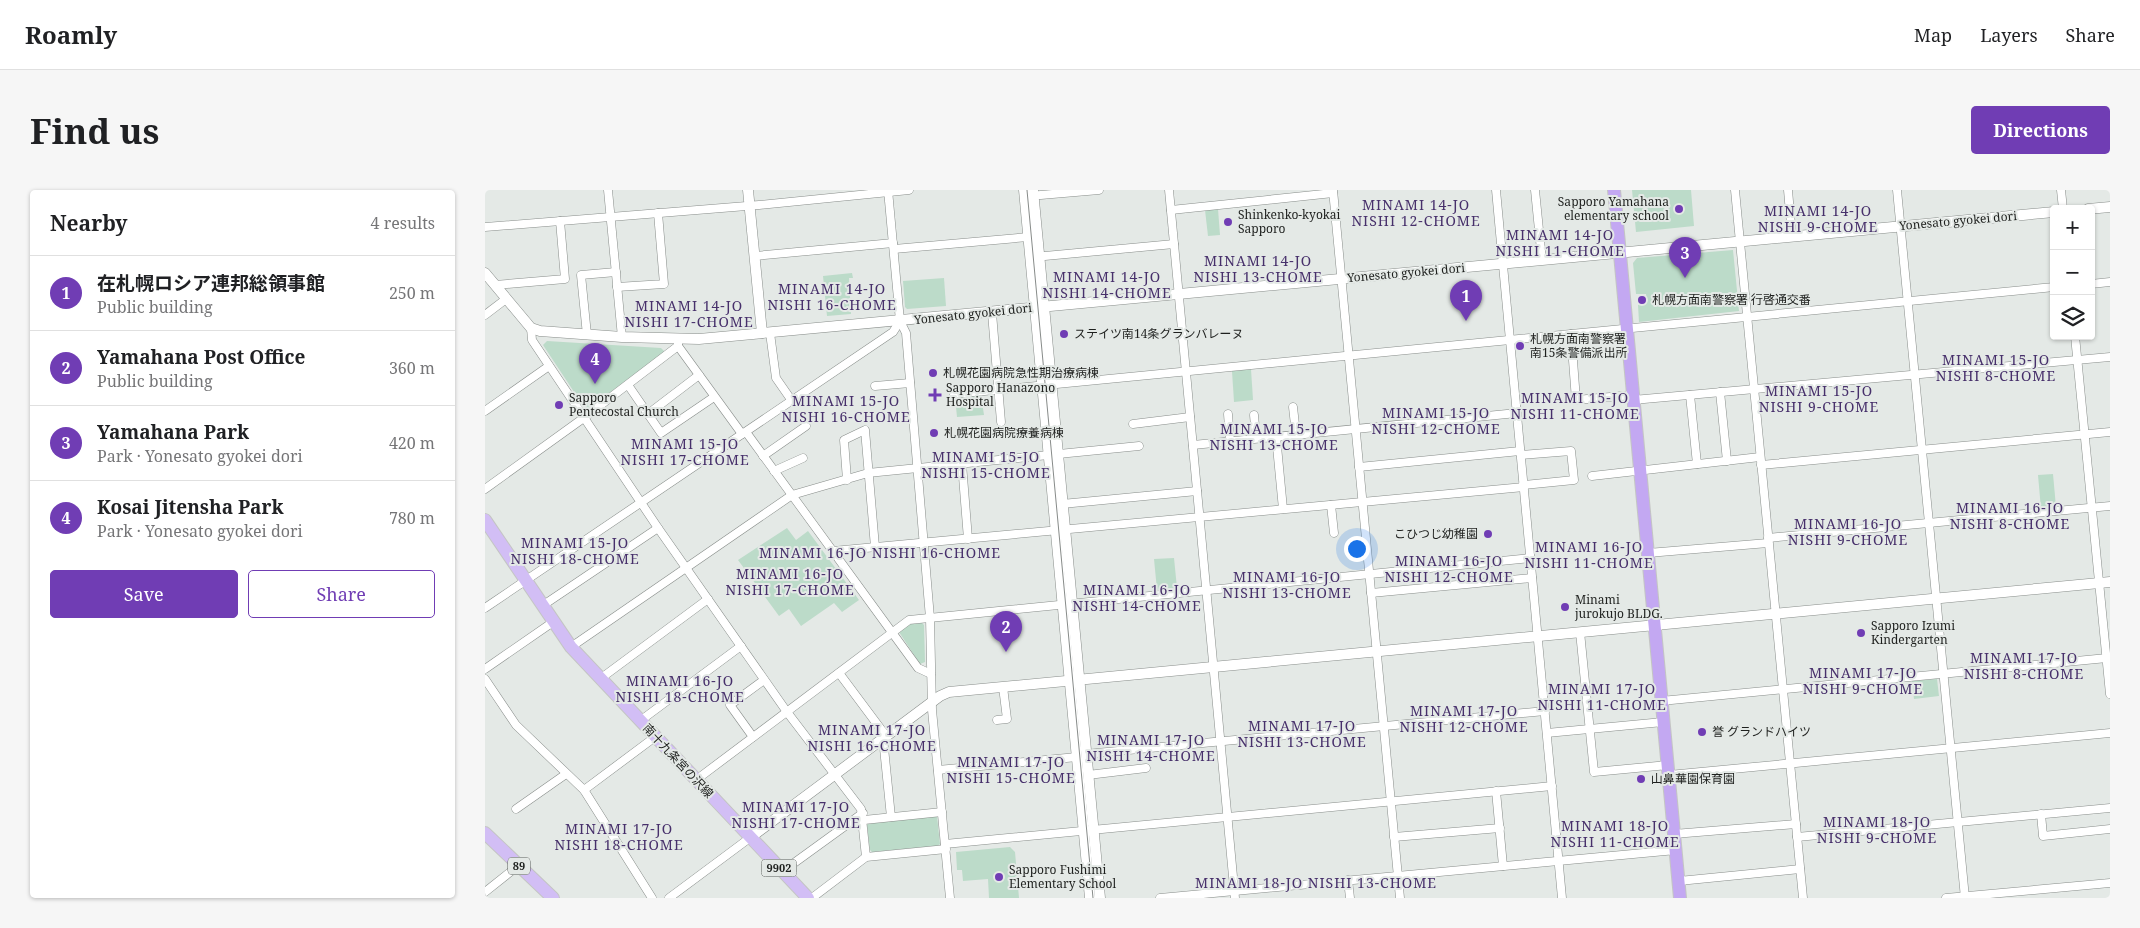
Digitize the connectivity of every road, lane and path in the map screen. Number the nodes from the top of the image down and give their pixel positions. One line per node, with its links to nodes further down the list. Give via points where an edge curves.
1 (608, 190): 23 (street)
2 (748, 190): 16 (street)
3 (909, 190): 13 (street)
4 (1099, 190): 15 (street)
5 (1169, 190): 20 (street)
6 (1495, 190): 36 (street)
7 (1535, 190): 35 (street)
8 (1613, 190): 32 (highway)
9 (1735, 190): 29 (street)
10 (1788, 190): 27 (street)
11 (1897, 190): 25 (street)
12 (2061, 190): 17 (street)
13 (888, 191): 16 (street); 31 (street)
14 (1333, 192): 20 (street); 39 (street)
15 (1029, 193): 28 (street); 34 (street)
16 (750, 204): 21 (street); 33 (street)
17 (2063, 205)
18 (2110, 207): 19 (street)
19 (2095, 208)
20 (1171, 210): 30 (street)
21 (658, 212): 23 (street); 43 (street, via 664,284)
22 (2050, 212): 25 (street, Yonesato gyokei dori)
23 (611, 217): 24 (street); 37 (street)
24 (560, 221): 26 (street); 42 (street, via 565,279)
25 (1901, 226): 27 (street, Yonesato gyokei dori); 47 (street)
26 (485, 227)
27 (1792, 236): 29 (street, Yonesato gyokei dori)
28 (1028, 237): 31 (street); 34 (street)
29 (1739, 242): 32 (street, Yonesato gyokei dori); 51 (street)
30 (1174, 244): 34 (street); 45 (street)
31 (893, 246): 33 (street); 52 (street)
32 (1619, 253): 35 (street, Yonesato gyokei dori); 54 (highway)
33 (755, 256): 55 (street)
34 (1034, 257): 48 (street)
35 (1541, 260): 36 (street, Yonesato gyokei dori)
36 (1503, 264): 39 (street, Yonesato gyokei dori); 59 (street)
37 (616, 272): 43 (street); 57 (street, via 581,275)
38 (485, 273): 42 (street)
39 (1341, 279): 45 (street, Yonesato gyokei dori); 62 (street)
40 (2110, 282): 41 (street)
41 (2095, 284)
42 (495, 285): 46 (street)
43 (617, 287): 58 (street)
44 (2050, 287): 47 (street)
45 (1179, 294): 48 (street, Yonesato gyokei dori); 66 (street)
46 (507, 299): 50 (street); 53 (street)
47 (1908, 302): 51 (street); 68 (street)
48 (1039, 307): 49 (street, Yonesato gyokei dori); 72 (street)
49 (992, 313): 52 (street, Yonesato gyokei dori); 74 (street)
50 (485, 315)
51 (1747, 317): 54 (street); 73 (street)
52 (900, 321): 55 (street, Yonesato gyokei dori); 69 (street, via 906,333); 80 (street, via 893,332)
53 (531, 328): 57 (street, Yonesato gyokei dori); 65 (street, via 532,340)
54 (1627, 328): 56 (street); 79 (highway)
55 (766, 333): 61 (street, Yonesato gyokei dori); 80 (street, via 776,378)
56 (1571, 334): 59 (street); 79 (street, via 1577,400)
57 (587, 335): 58 (street, Yonesato gyokei dori)
58 (622, 337): 61 (street, Yonesato gyokei dori)
59 (1510, 340): 62 (street); 83 (street)
60 (2076, 340): 64 (street)
61 (678, 343): 67 (street); 70 (street)
62 (1349, 355): 66 (street); 92 (street)
63 (2110, 357): 64 (street)
64 (2078, 360): 68 (street); 96 (street)
65 (549, 366): 82 (street); 87 (street)
66 (1186, 372): 72 (street); 88 (street)
67 (699, 375): 78 (street); 84 (street)
68 (1915, 375): 73 (street); 102 (street)
69 (910, 383): 71 (street); 112 (street)
70 (628, 385): 84 (street); 87 (street)
71 (875, 386)
72 (1046, 386): 74 (street); 104 (street)
73 (1754, 389): 75 (street); 108 (street)
74 (998, 390): 76 (street); 89 (street)
75 (1719, 392): 77 (street); 107 (street)
76 (955, 394)
77 (1690, 395): 79 (street); 110 (street)
78 (714, 397): 84 (street, via 661,433); 94 (street)
79 (1633, 398): 114 (highway)
80 (792, 401): 94 (street)
81 (1293, 407): 95 (street)
82 (485, 411)
83 (1517, 413): 92 (street); 103 (street)
84 (648, 414)
85 (1228, 414): 99 (street)
86 (1254, 415): 98 (street)
87 (585, 417): 119 (street); 123 (street)
88 (1190, 417): 90 (street); 100 (street)
89 (1001, 422)
90 (1133, 424)
91 (806, 426): 105 (street)
92 (1356, 428): 95 (street); 111 (street)
93 (2110, 432): 96 (street)
94 (744, 433): 105 (street); 123 (street)
95 (1296, 434): 97 (street)
96 (2085, 434): 102 (street); 127 (street)
97 (1276, 436): 98 (street); 128 (street)
98 (1256, 438): 99 (street)
99 (1230, 441): 100 (street)
100 (1193, 445): 120 (street)
101 (1139, 446): 104 (street)
102 (1922, 450): 108 (street); 131 (street)
103 (1520, 453): 111 (street); 118 (street); 118 (street, via 1571,450 1574,480)
104 (1053, 455): 109 (street); 124 (street); 133 (street)
105 (763, 456): 113 (street)
106 (803, 458): 113 (street)
107 (1727, 461): 108 (street); 110 (street)
108 (1761, 461): 136 (street)
109 (962, 464): 112 (street); 135 (street)
110 (1697, 464): 114 (street)
111 (1359, 467): 122 (street)
112 (917, 468): 115 (street); 137 (street)
113 (774, 471): 121 (street)
114 (1640, 471): 116 (street); 140 (highway)
115 (868, 473): 117 (street); 117 (street, via 865,430 844,440); 138 (street)
116 (1593, 476)
117 (847, 480): 121 (street)
118 (1523, 486): 122 (street); 141 (street)
119 (485, 489)
120 (1197, 491): 124 (street); 129 (street)
121 (792, 496): 139 (street); 142 (street)
122 (1362, 502): 125 (street); 143 (street)
123 (640, 503): 132 (street); 145 (street)
124 (1062, 504): 133 (street)
125 (1331, 505): 128 (street); 134 (street)
126 (2110, 506): 127 (street)
127 (2092, 507): 131 (street); 147 (street)
128 (1283, 510): 129 (street)
129 (1199, 518): 133 (street); 148 (street)
130 (485, 520): 145 (main road, 南十九条宮の沢線 / 9902)
131 (1929, 523): 136 (street); 151 (street)
132 (657, 528): 142 (street); 153 (street)
133 (1060, 530): 135 (street); 152 (street)
134 (1334, 533)
135 (969, 539): 137 (street)
136 (1768, 540): 140 (street); 155 (street)
137 (923, 543): 138 (street); 156 (street)
138 (875, 547): 139 (street)
139 (833, 551): 160 (street)
140 (1648, 553): 158 (highway)
141 (1530, 558): 143 (street, via 1376,572); 144 (street)
142 (686, 569): 150 (street); 163 (street)
143 (1369, 576): 148 (street); 149 (street)
144 (1532, 578): 149 (street); 161 (street)
145 (525, 581): 153 (main road, 南十九条宮の沢線 / 9902); 154 (street)
146 (2110, 582): 147 (street)
147 (2099, 583): 151 (street); 165 (street)
148 (1206, 591): 152 (street); 166 (street)
149 (1371, 593): 164 (street)
150 (708, 599): 162 (street); 172 (street)
151 (1937, 599): 155 (street); 170 (street)
152 (1067, 605): 156 (street); 174 (street); 175 (street)
153 (542, 606): 157 (main road, 南十九条宮の沢線 / 9902)
154 (485, 608)
155 (1775, 614): 158 (street); 177 (street)
156 (930, 618): 160 (street, via 909,620); 169 (street)
157 (553, 622): 163 (main road, 南十九条宮の沢線 / 9902); 167 (street)
158 (1654, 625): 159 (street); 179 (highway)
159 (1580, 632): 161 (street); 187 (street)
160 (893, 633): 168 (street); 169 (street, via 917,668)
161 (1537, 636): 164 (street); 181 (street)
162 (741, 646): 173 (street); 184 (street)
163 (571, 647): 172 (main road, 南十九条宮の沢線 / 9902)
164 (1376, 651): 166 (street); 186 (street)
165 (2107, 658): 170 (street); 178 (street)
166 (1213, 667): 174 (street); 193 (street)
167 (485, 669)
168 (839, 673): 182 (street); 192 (street)
169 (931, 674): 180 (street)
170 (1944, 674): 177 (street); 194 (street)
171 (485, 678): 200 (street, via 516,725)
172 (600, 679): 184 (main road, 南十九条宮の沢線 / 9902)
173 (764, 680): 182 (street); 191 (street, via 730,705)
174 (1079, 680): 175 (street); 195 (street)
175 (1068, 681): 176 (street); 195 (street)
176 (1003, 687): 180 (street, via 949,692); 183 (street, via 1007,719)
177 (1783, 690): 179 (street); 196 (street)
178 (2110, 694)
179 (1661, 701): 185 (highway)
180 (932, 702): 192 (street); 198 (street)
181 (1545, 711): 186 (street); 188 (street)
182 (787, 712): 191 (street); 201 (street)
183 (997, 720)
184 (640, 721): 190 (main road, 南十九条宮の沢線 / 9902)
185 (1663, 722): 187 (street); 199 (highway)
186 (1383, 726): 193 (street); 207 (street)
187 (1590, 729): 188 (street); 199 (street, via 1594,772)
188 (1547, 733): 204 (street)
189 (2110, 733): 194 (street)
190 (655, 736): 203 (main road, 南十九条宮の沢線 / 9902); 205 (street)
191 (753, 737): 203 (street)
192 (884, 737): 201 (street); 214 (street)
193 (1221, 742): 195 (street); 213 (street)
194 (1951, 748): 196 (street); 215 (street)
195 (1081, 756): 198 (street); 202 (street); 219 (street)
196 (1790, 764): 199 (street); 216 (street)
197 (1146, 768): 202 (street)
198 (938, 770): 210 (street)
199 (1669, 770): 221 (highway)
200 (566, 774): 205 (street); 208 (street)
201 (835, 775): 212 (street); 224 (street)
202 (1088, 775): 219 (street)
203 (696, 780): 224 (main road, 南十九条宮の沢線 / 9902)
204 (1552, 786): 206 (street); 228 (street)
205 (584, 790): 241 (street)
206 (1497, 791): 207 (street); 217 (street)
207 (1391, 801): 213 (street); 222 (street)
208 (515, 808)
209 (2110, 808): 211 (street)
210 (942, 812): 214 (street); 225 (street)
211 (2041, 814): 215 (street); 218 (street, via 2043,836)
212 (863, 816): 214 (street); 227 (street); 232 (street)
213 (1228, 816): 219 (street); 238 (street)
214 (891, 817)
215 (1958, 822): 223 (street); 239 (street)
216 (1795, 824): 221 (street); 223 (street)
217 (1500, 828): 222 (street); 230 (street)
218 (2110, 829)
219 (1088, 830): 225 (street); 245 (street); 246 (street)
220 (485, 834): 229 (main road, 89)
221 (1674, 834): 226 (highway)
222 (1394, 837): 233 (street)
223 (1797, 837): 231 (street)
224 (751, 838): 232 (main road, 南十九条宮の沢線 / 9902); 242 (street)
225 (946, 846): 227 (street); 244 (street)
226 (1676, 850): 228 (street); 235 (highway)
227 (866, 857): 243 (street)
228 (1559, 861): 230 (street); 250 (street)
229 (519, 865): 237 (street); 240 (main road, 89)
230 (1503, 866): 233 (street)
231 (1800, 869): 235 (street); 252 (street)
232 (783, 871): 243 (main road, 南十九条宮の沢線 / 9902)
233 (1398, 876): 234 (street); 249 (street)
234 (1349, 880): 238 (street); 248 (street)
235 (1679, 881): 251 (highway)
236 (2110, 882): 239 (street)
237 (485, 892)
238 (1235, 894): 247 (street)
239 (1965, 897): 253 (street)
240 (553, 898)
241 (653, 898)
242 (669, 898)
243 (810, 898)
244 (950, 898)
245 (1090, 898)
246 (1099, 898)
247 (1160, 898)
248 (1350, 898)
249 (1400, 898)
250 (1562, 898)
251 (1680, 898)
252 (1803, 898)
253 (1946, 898)

